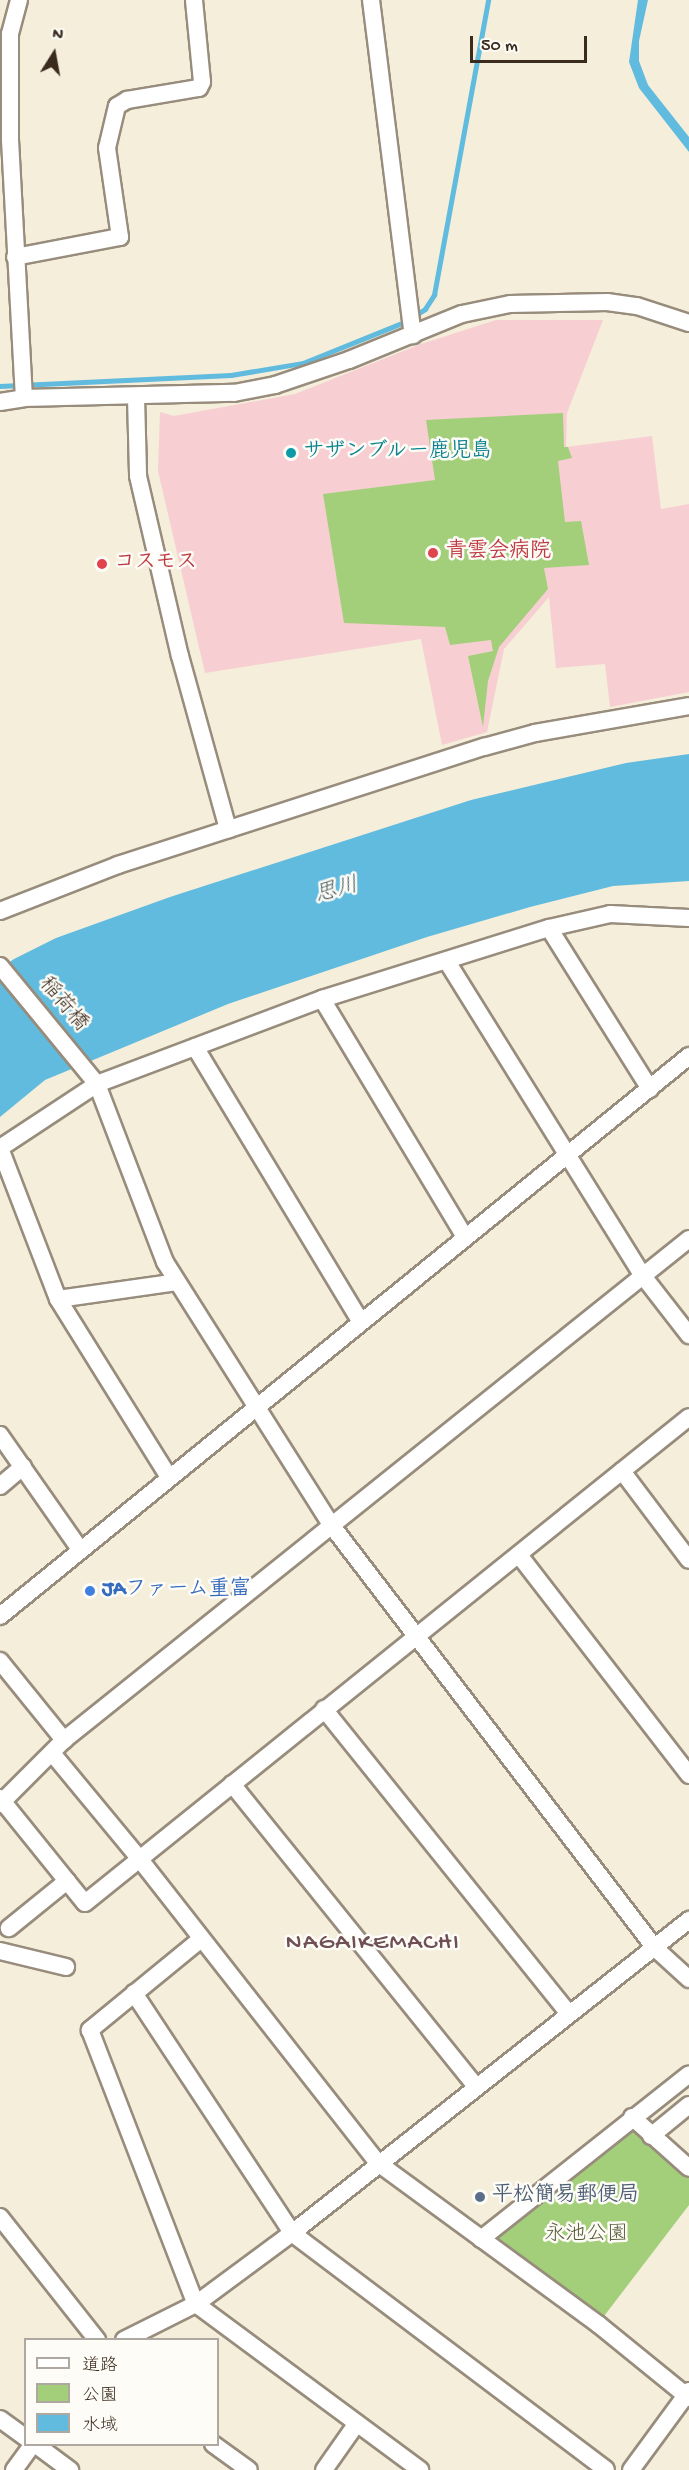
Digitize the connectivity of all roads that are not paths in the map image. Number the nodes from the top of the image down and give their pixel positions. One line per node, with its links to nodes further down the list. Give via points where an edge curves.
1 (19, 0): 4 (street, via 10,34)
2 (194, 0): 4 (street, via 202,82 199,88 127,100 117,106 106,148 120,237)
3 (371, 0): 6 (street)
4 (10, 266): 8 (street)
5 (689, 323): 6 (street, via 637,306 572,301 490,307)
6 (413, 331): 7 (street, via 275,385 234,393)
7 (136, 397): 8 (street); 11 (street, via 138,476 180,656)
8 (24, 398): 9 (street)
9 (0, 402)
10 (689, 706): 11 (street, via 525,736)
11 (228, 829): 12 (street, via 56,886)
12 (0, 911)
13 (689, 918): 14 (street, via 610,914)
14 (549, 928): 15 (street); 21 (street)
15 (448, 963): 17 (street); 23 (street)
16 (0, 966): 20 (street, 稲荷橋)
17 (322, 999): 18 (street); 24 (street)
18 (195, 1047): 20 (street); 29 (street)
19 (689, 1056): 21 (street)
20 (94, 1078): 22 (street); 27 (street, 稲荷橋, via 165,1262)
21 (650, 1089): 23 (street)
22 (0, 1148): 28 (street)
23 (566, 1156): 24 (street); 26 (street)
24 (465, 1237): 29 (street)
25 (689, 1239): 26 (street)
26 (643, 1276): 30 (street); 38 (street)
27 (177, 1282): 28 (street); 31 (street, 稲荷橋)
28 (58, 1299): 36 (street)
29 (360, 1321): 31 (street)
30 (689, 1335)
31 (256, 1407): 36 (street); 38 (street, 稲荷橋)
32 (689, 1417): 35 (street)
33 (0, 1435): 34 (street)
34 (23, 1467): 37 (street); 39 (street)
35 (622, 1471): 40 (street); 41 (street)
36 (168, 1476): 39 (street)
37 (0, 1486)
38 (332, 1526): 43 (street, 稲荷橋); 46 (street)
39 (79, 1548): 42 (street)
40 (519, 1554): 43 (street); 48 (street)
41 (689, 1560)
42 (0, 1616)
43 (415, 1634): 45 (street); 56 (street, 稲荷橋)
44 (0, 1661): 46 (street)
45 (324, 1709): 49 (street); 61 (street)
46 (64, 1740): 47 (street)
47 (51, 1753): 50 (street); 51 (street)
48 (689, 1775)
49 (232, 1784): 51 (street); 63 (street)
50 (1, 1801): 52 (street)
51 (138, 1857): 52 (street, via 85,1903); 55 (street)
52 (67, 1881): 54 (street)
53 (689, 1920): 56 (street)
54 (9, 1928)
55 (201, 1939): 60 (street); 67 (street)
56 (655, 1948): 59 (street, 稲荷橋); 61 (street)
57 (0, 1951): 58 (street)
58 (66, 1967)
59 (689, 1979)
60 (134, 1993): 70 (street); 72 (street, via 90,2030)
61 (568, 2012): 63 (street)
62 (689, 2074): 65 (street)
63 (476, 2086): 67 (street)
64 (689, 2105): 66 (street)
65 (632, 2117): 66 (street); 71 (street)
66 (651, 2136): 68 (street)
67 (378, 2163): 70 (street); 71 (street)
68 (689, 2168)
69 (0, 2217): 73 (street)
70 (292, 2232): 72 (street); 87 (street)
71 (480, 2239): 75 (street)
72 (196, 2304): 74 (street); 77 (street)
73 (95, 2338)
74 (128, 2338)
75 (688, 2395): 88 (street)
76 (0, 2419): 78 (street)
77 (357, 2423): 85 (street); 86 (street)
78 (24, 2437)
79 (33, 2446): 82 (street)
80 (35, 2446): 83 (street)
81 (214, 2446): 84 (street)
82 (14, 2470)
83 (70, 2470)
84 (249, 2470)
85 (324, 2470)
86 (420, 2470)
87 (606, 2470)
88 (631, 2470)

